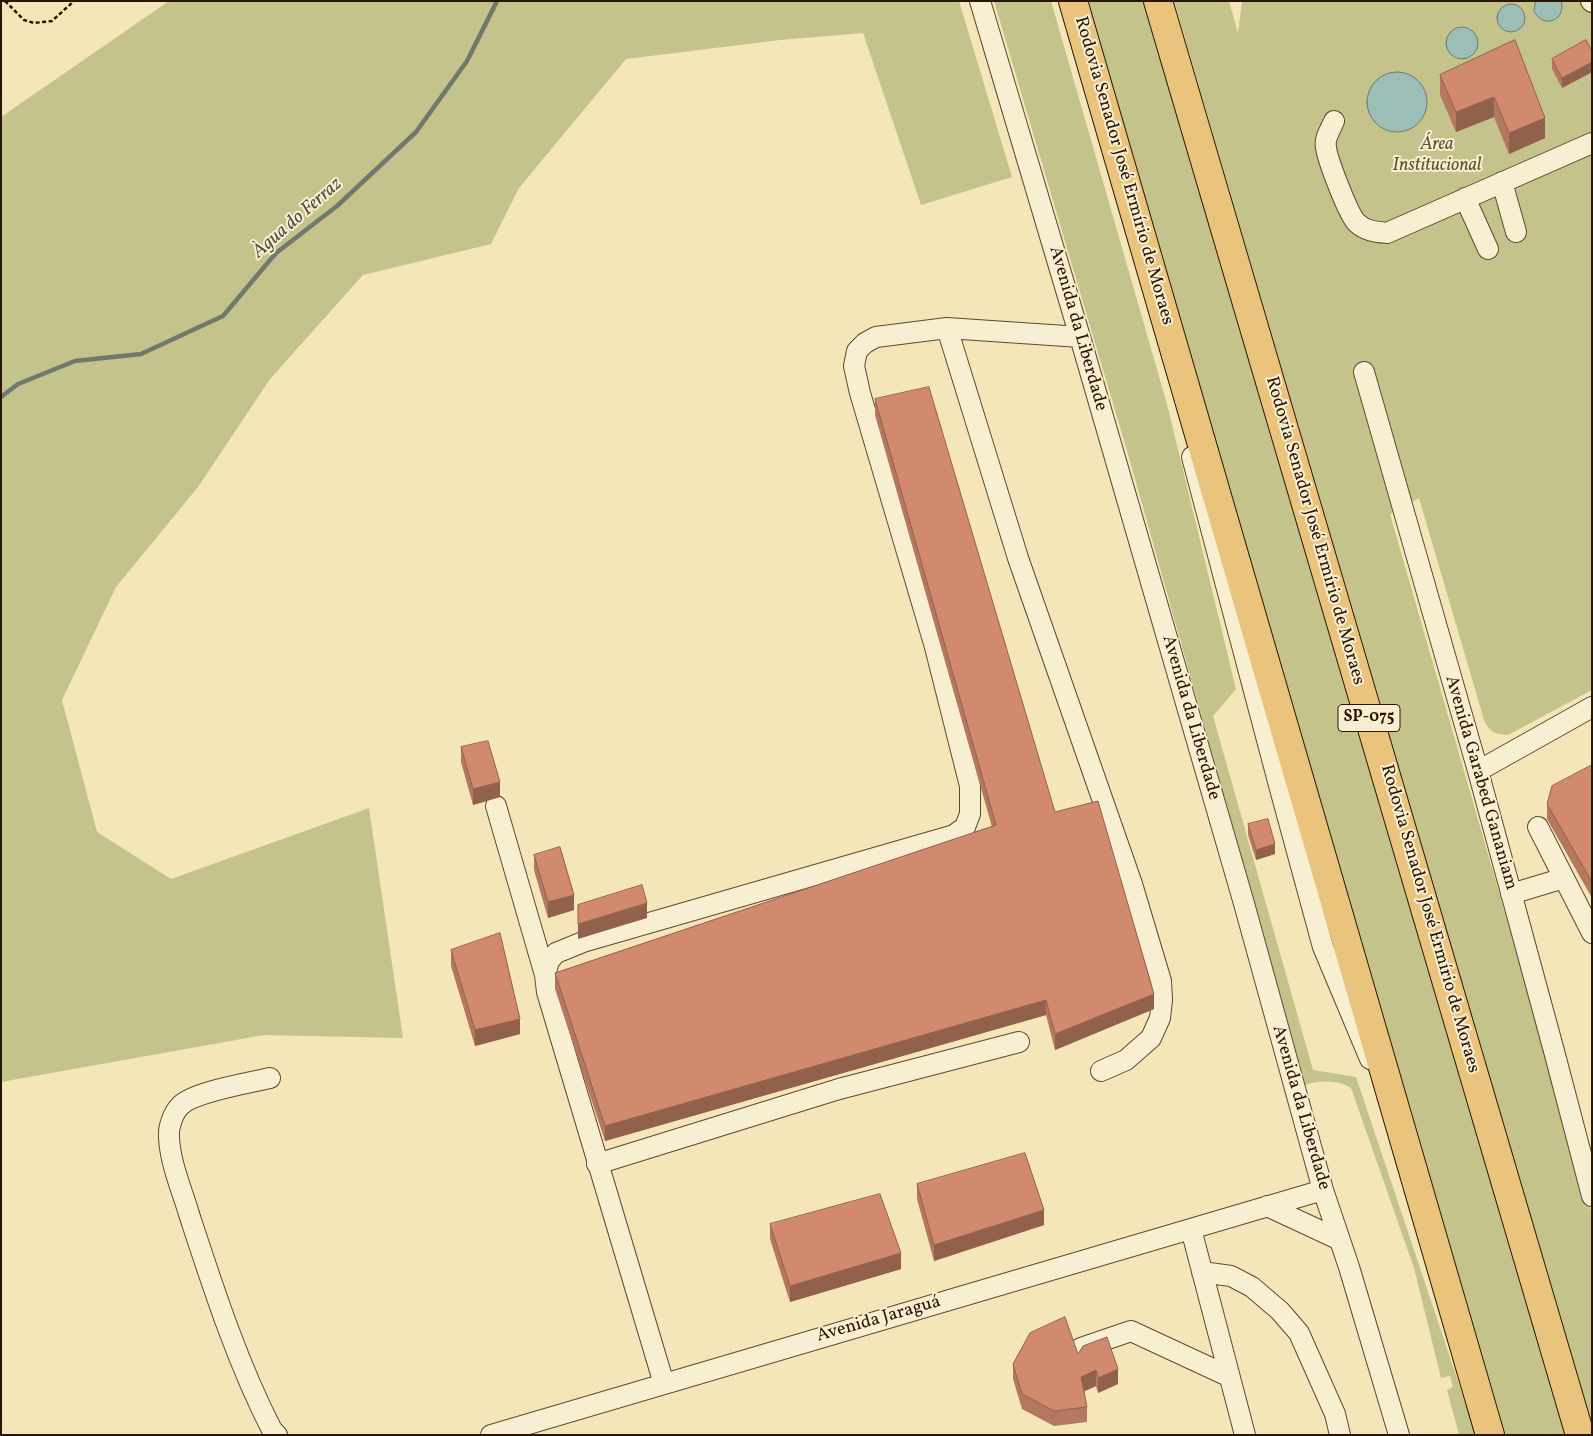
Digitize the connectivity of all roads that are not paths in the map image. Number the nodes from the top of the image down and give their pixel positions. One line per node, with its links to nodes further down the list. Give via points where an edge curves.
1 (980, 1): 11 (street, Avenida da Liberdade)
2 (1074, 1): 39 (highway, Rodovia Senador José Ermírio de Moraes)
3 (1158, 1): 40 (highway, Rodovia Senador José Ermírio de Moraes / SP-075)
4 (1334, 121): 7 (street, via 1325,146 1356,223 1372,231 1387,233)
5 (1592, 143): 6 (street)
6 (1502, 182): 7 (street); 8 (street)
7 (1465, 198): 9 (street)
8 (1516, 232)
9 (1488, 249)
10 (947, 328): 11 (street); 20 (street, via 876,337 857,351 854,366 935,647 970,786 970,814 965,827 954,835 583,942 556,953 549,961); 22 (street, via 1018,558 1128,875 1161,981 1160,1018 1151,1038 1126,1060)
11 (1080, 336): 25 (street, Avenida da Liberdade)
12 (1364, 372): 14 (street, Avenida Garabed Gananiam)
13 (1592, 707): 14 (street)
14 (1478, 771): 18 (street, Avenida Garabed Gananiam)
15 (496, 806): 20 (street)
16 (1538, 827): 17 (street)
17 (1564, 878): 18 (street); 19 (street)
18 (1511, 894): 26 (street, Avenida Garabed Gananiam)
19 (1592, 933)
20 (545, 975): 24 (street, via 547,992)
21 (1019, 1042): 24 (street, via 839,1089)
22 (1101, 1071)
23 (270, 1078): 34 (street, via 196,1096 180,1106 171,1121 168,1137 173,1163 204,1260 252,1391)
24 (597, 1164): 33 (street)
25 (1323, 1190): 27 (street, Avenida Jaraguá); 29 (street, Avenida da Liberdade)
26 (1592, 1196)
27 (1267, 1206): 28 (street, Avenida Jaraguá); 29 (street)
28 (1190, 1229): 30 (street); 33 (street, Avenida Jaraguá)
29 (1340, 1240): 38 (street, Avenida da Liberdade)
30 (1202, 1272): 32 (street); 37 (street, via 1231,1276 1252,1287 1299,1333)
31 (1081, 1348): 32 (street, via 1131,1331)
32 (1228, 1376): 36 (street)
33 (664, 1384): 35 (street, Avenida Jaraguá)
34 (277, 1435)
35 (491, 1435)
36 (1245, 1435)
37 (1340, 1435)
38 (1399, 1435)
39 (1490, 1435)
40 (1580, 1435)

